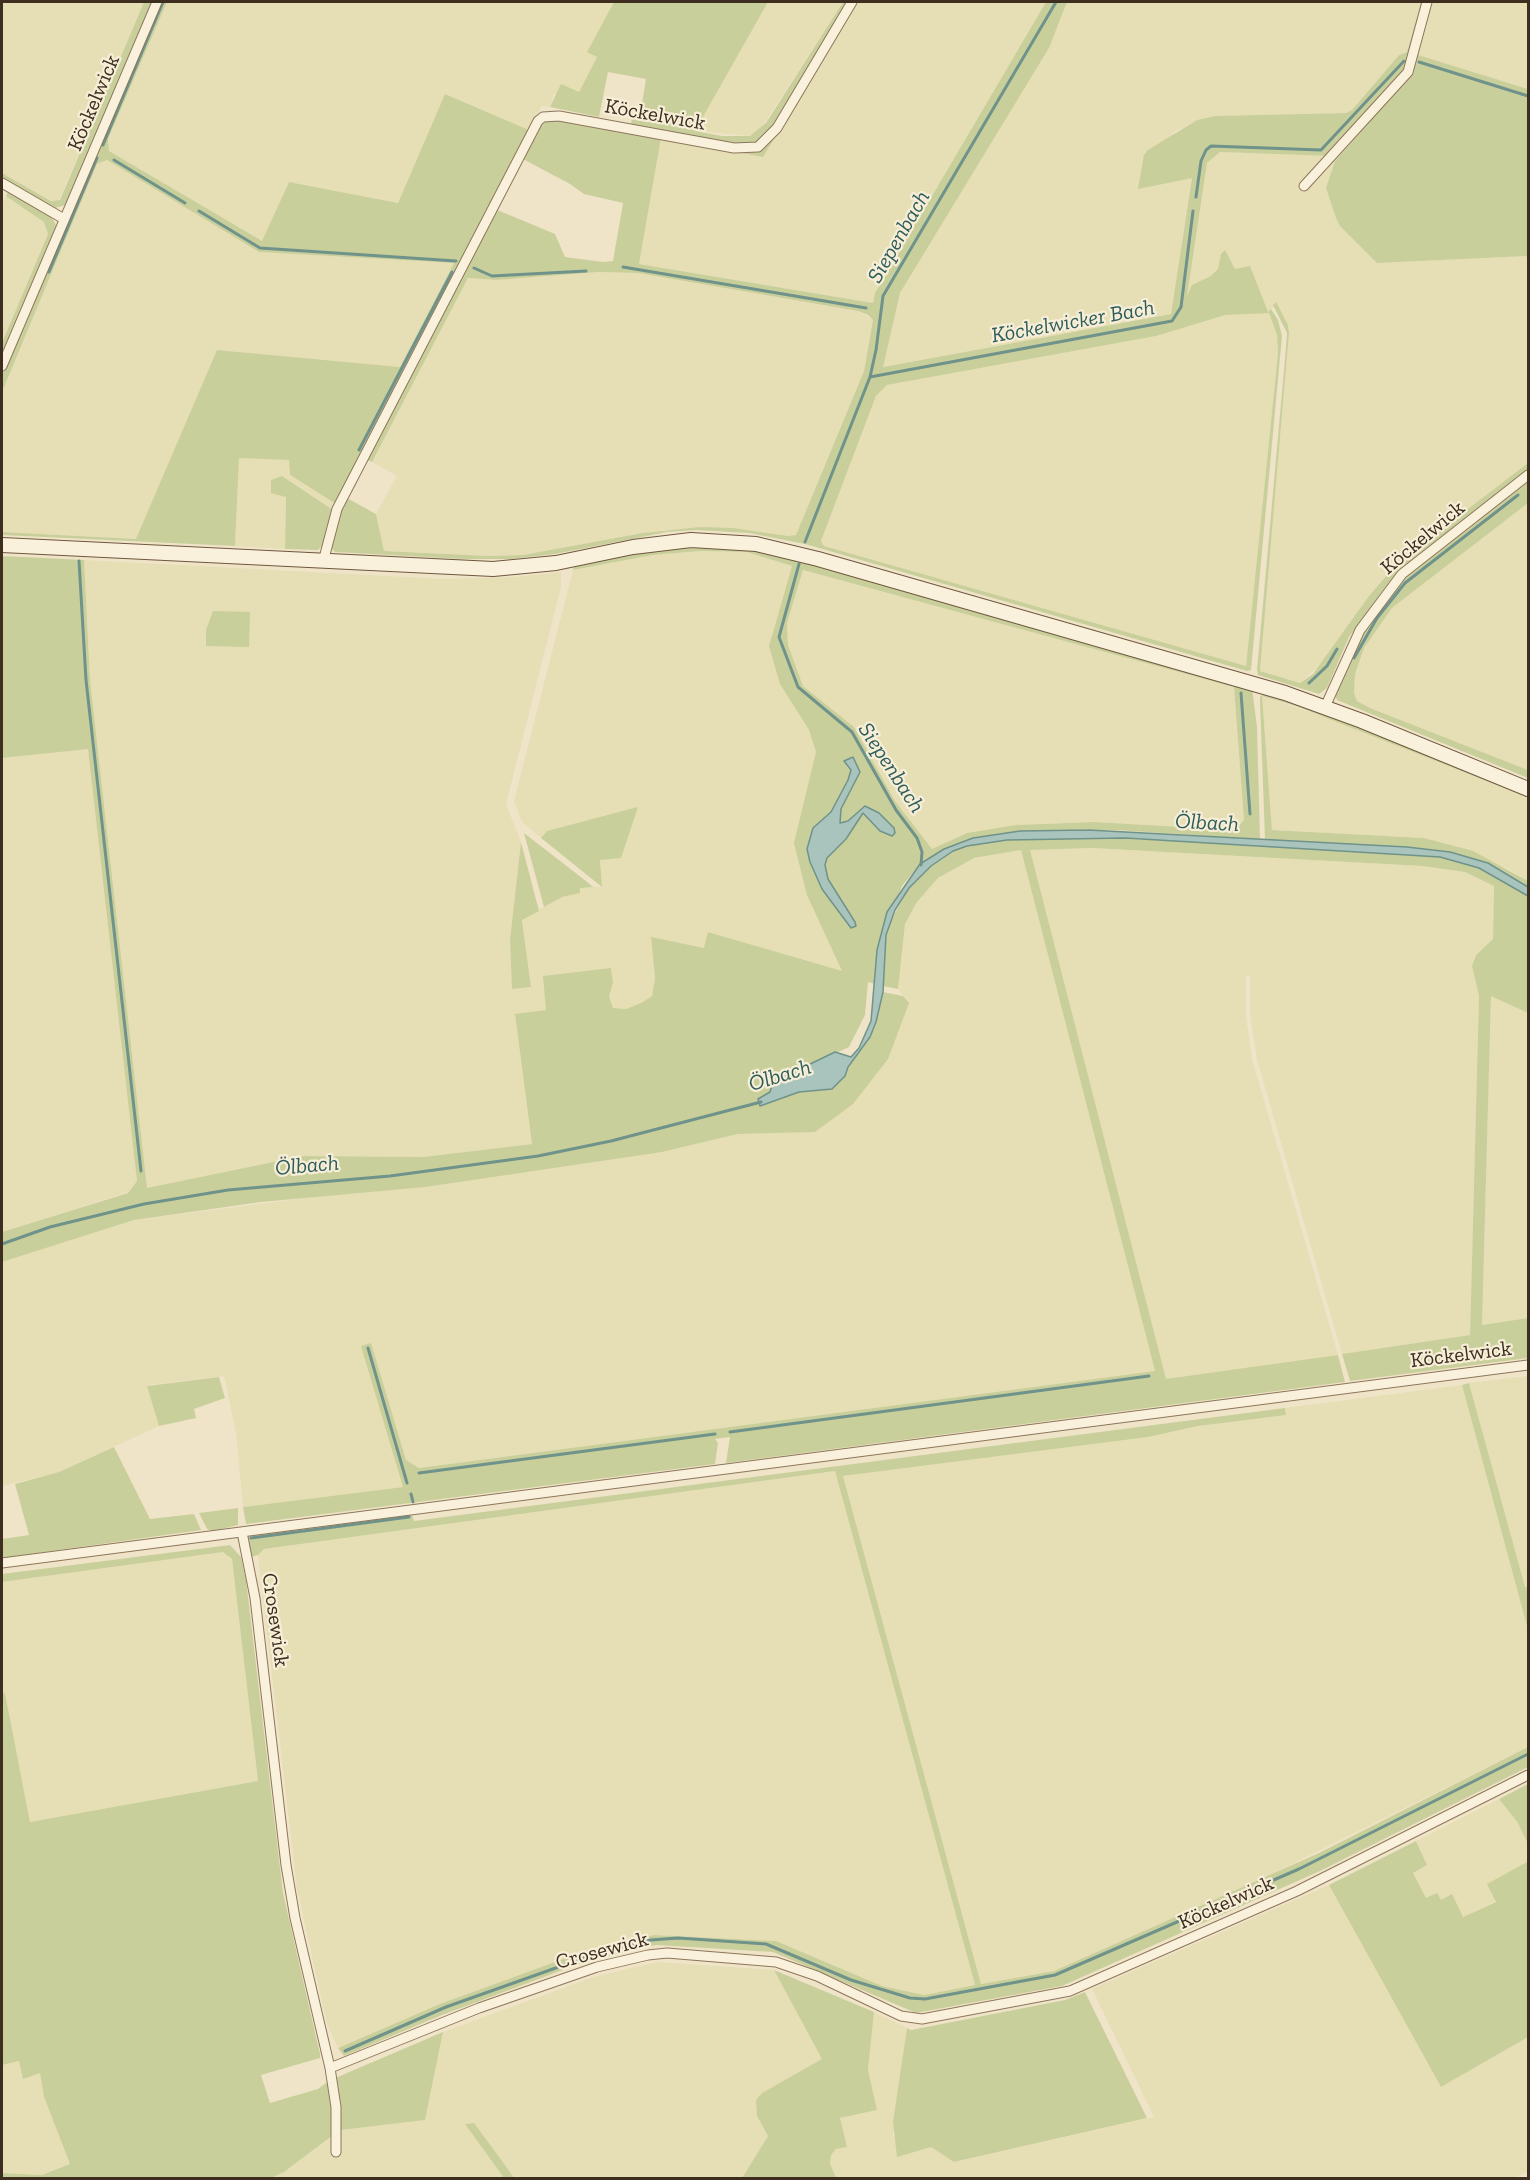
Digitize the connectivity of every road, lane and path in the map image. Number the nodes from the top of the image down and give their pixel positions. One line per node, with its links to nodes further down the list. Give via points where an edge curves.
1 (157, 2): 6 (street, Köckelwick)
2 (852, 2): 10 (street, Köckelwick, via 777,128 758,147 734,147 559,116 543,117 533,129 337,509)
3 (1428, 2): 5 (street, via 1408,72)
4 (2, 183): 6 (street)
5 (1304, 186)
6 (64, 219): 7 (street, Köckelwick)
7 (2, 366)
8 (1528, 475): 11 (street, Köckelwick, via 1402,574 1360,630)
9 (2, 545): 10 (main road)
10 (322, 562): 11 (main road, via 493,569 556,563 681,541 756,544)
11 (1325, 706): 12 (main road)
12 (1528, 789)
13 (1528, 1365): 14 (street, Köckelwick)
14 (242, 1532): 15 (street, Köckelwick); 18 (street, Crosewick, via 255,1598 295,1918)
15 (2, 1563)
16 (1528, 1775): 17 (street, Köckelwick, via 1297,1891 1070,1990)
17 (922, 2019): 18 (street, Crosewick, via 901,2016 817,1976 776,1962 667,1953 597,1966)
18 (330, 2068): 19 (street, Crosewick, via 336,2107)
19 (336, 2152)

